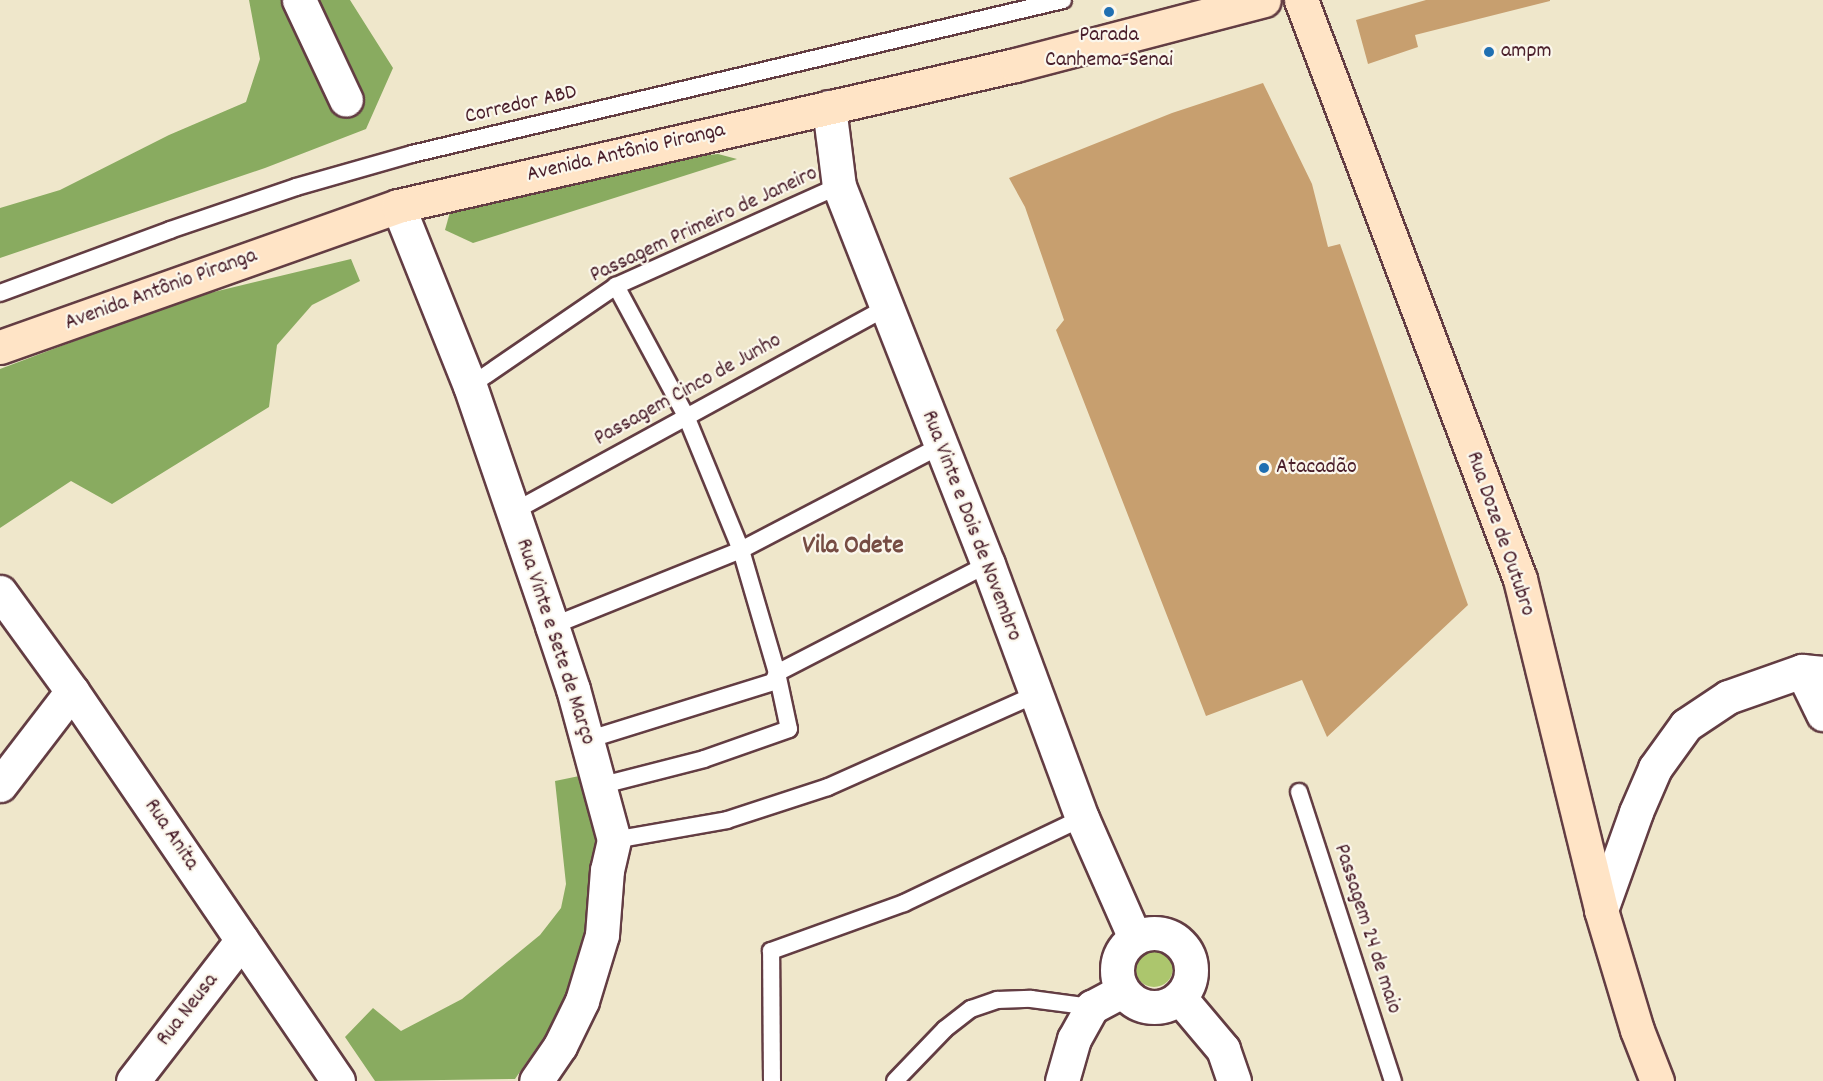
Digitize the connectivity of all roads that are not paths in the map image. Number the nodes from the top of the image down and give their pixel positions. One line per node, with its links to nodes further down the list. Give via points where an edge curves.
1 (299, 0): 5 (street)
2 (1063, 0): 10 (lane, Corredor ABD, via 412,153 254,201)
3 (1264, 0): 6 (main road, Avenida Antônio Piranga, via 1015,65)
4 (1301, 0): 32 (main road, Rua Doze de Outubro, via 1520,579)
5 (346, 100)
6 (829, 107): 7 (street, Rua Vinte e Dois de Novembro); 8 (main road, Avenida Antônio Piranga)
7 (839, 186): 9 (lane, Passagem Primeiro de Janeiro); 11 (street, Rua Vinte e Dois de Novembro)
8 (398, 206): 12 (main road, Avenida Antônio Piranga); 13 (street, Rua Vinte e Sete de Março)
9 (616, 286): 13 (lane, Passagem Primeiro de Janeiro); 14 (lane)
10 (0, 293)
11 (887, 307): 14 (lane, Passagem Cinco de Junho); 15 (street, Rua Vinte e Dois de Novembro)
12 (0, 347)
13 (470, 387): 16 (street, Rua Vinte e Sete de Março)
14 (686, 416): 16 (lane, Passagem Cinco de Junho); 17 (lane)
15 (940, 446): 17 (lane); 18 (street, Rua Vinte e Dois de Novembro)
16 (513, 512): 20 (street, Rua Vinte e Sete de Março)
17 (741, 550): 20 (lane); 22 (lane)
18 (988, 564): 22 (lane); 24 (street, Rua Vinte e Dois de Novembro)
19 (0, 592): 23 (street, Rua Anita)
20 (552, 626): 26 (street, Rua Vinte e Sete de Março)
21 (1813, 672): 25 (street); 32 (street, via 1728,697 1686,725 1651,777)
22 (777, 673): 26 (lane, via 773,682); 28 (lane, via 789,729 705,759)
23 (72, 691): 27 (street); 34 (street, Rua Anita)
24 (1035, 695): 30 (street, Rua Vinte e Dois de Novembro); 31 (lane, via 828,787 727,820)
25 (1823, 714)
26 (587, 740): 28 (street, Rua Vinte e Sete de Março)
27 (0, 785)
28 (599, 786): 31 (street, Rua Vinte e Sete de Março)
29 (1299, 792): 45 (lane, Passagem 24 de maio)
30 (1082, 818): 33 (street, Rua Vinte e Dois de Novembro); 41 (lane, via 904,903 771,951)
31 (614, 840): 40 (street, Rua Vinte e Sete de Março, via 602,935 582,1001 560,1046)
32 (1601, 910): 46 (main road, Rua Doze de Outubro, via 1637,1030)
33 (1136, 938): 35 (street, via 1123,950 1116,967); 36 (street, via 1159,933 1180,944 1191,965 1191,976)
34 (242, 940): 38 (street, Rua Neusa); 39 (street, Rua Anita)
35 (1122, 991): 36 (street, via 1143,1007 1169,1005); 37 (street)
36 (1180, 998): 44 (street, via 1223,1049)
37 (1092, 1007): 42 (lane, via 1031,999 997,1000 971,1009 945,1029); 43 (street, via 1074,1039)
38 (133, 1081)
39 (338, 1081)
40 (536, 1081)
41 (772, 1081)
42 (895, 1081)
43 (1062, 1081)
44 (1234, 1081)
45 (1393, 1081)
46 (1657, 1081)

